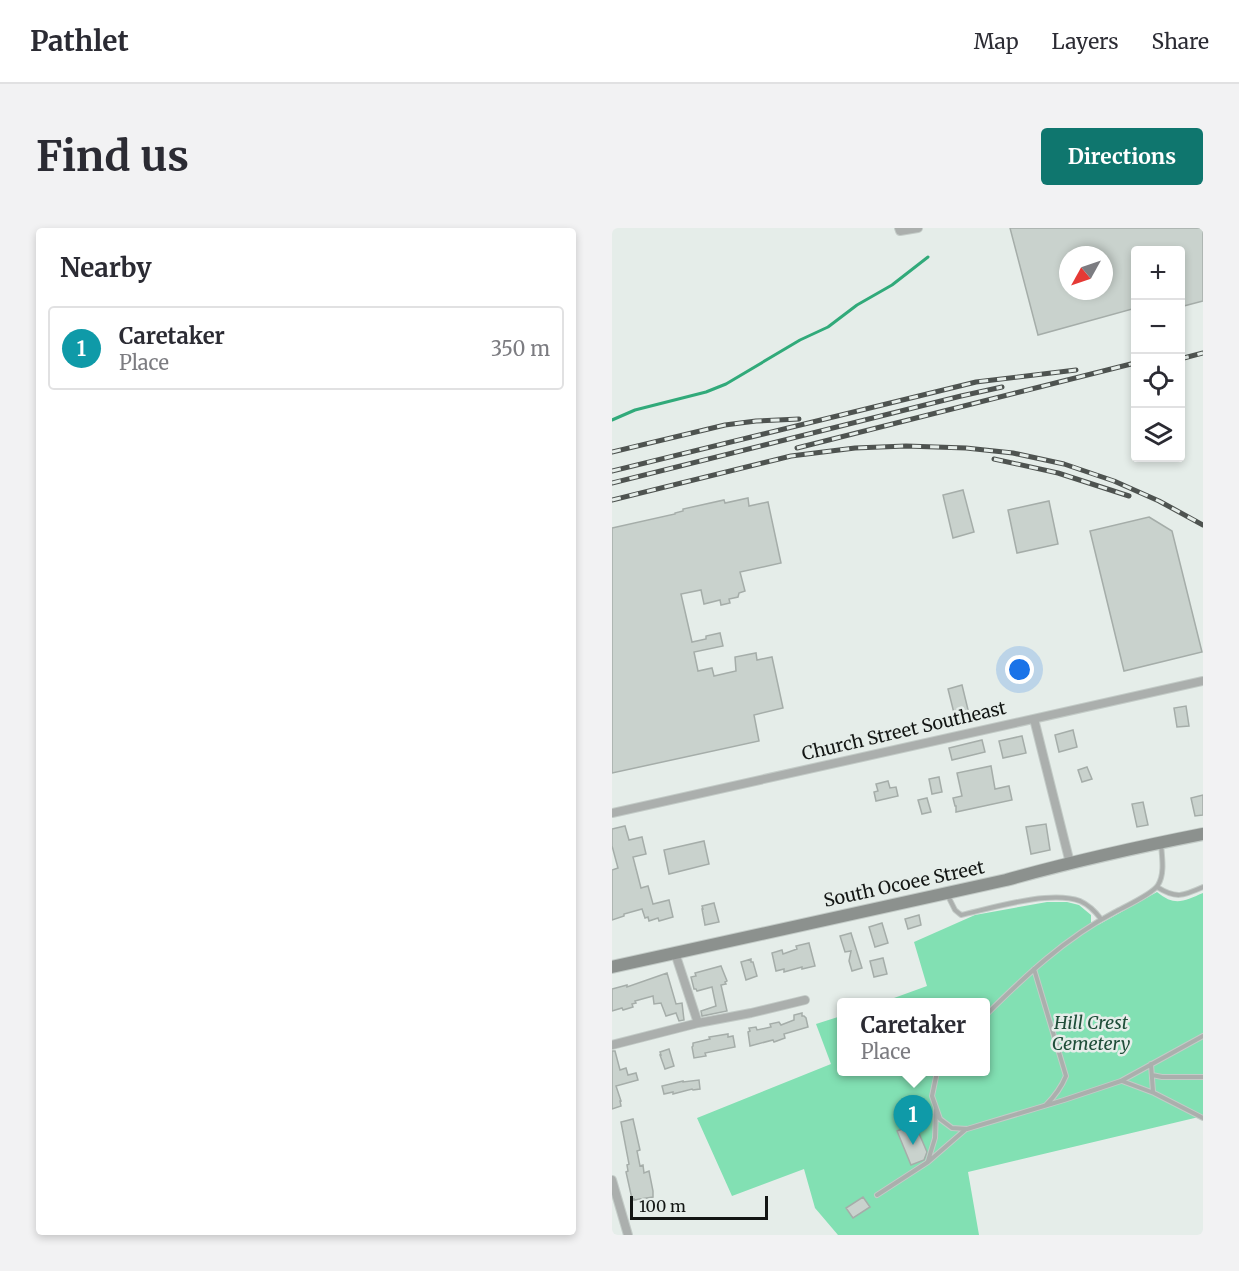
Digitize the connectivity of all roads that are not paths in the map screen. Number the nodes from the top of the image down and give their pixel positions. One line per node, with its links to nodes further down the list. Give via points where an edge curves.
1 (899, 228): 2 (street)
2 (918, 228)
3 (1203, 681): 4 (street, Church Street Southeast)
4 (1034, 719): 5 (street, Church Street Southeast); 8 (street)
5 (612, 813)
6 (1203, 834): 7 (street, South Ocoee Street)
7 (1161, 842): 8 (street, South Ocoee Street); 9 (lane, via 1162,871)
8 (1070, 862): 11 (street, South Ocoee Street)
9 (1157, 887): 10 (lane, via 1178,896); 12 (lane)
10 (1203, 887)
11 (947, 892): 12 (lane, via 961,915 1046,898 1066,898 1094,909); 13 (street, South Ocoee Street)
12 (1101, 919): 15 (lane)
13 (675, 953): 14 (street, South Ocoee Street); 18 (street)
14 (612, 967)
15 (1034, 969): 17 (lane); 28 (lane, via 1066,1076 1056,1096)
16 (805, 1000): 18 (street)
17 (990, 1012)
18 (698, 1023): 20 (street)
19 (1203, 1036): 21 (lane)
20 (612, 1045)
21 (1151, 1064): 22 (lane); 25 (lane)
22 (1152, 1075): 24 (lane); 26 (lane)
23 (936, 1076): 27 (lane, via 932,1096)
24 (1203, 1077)
25 (1121, 1081): 26 (lane); 28 (lane)
26 (1153, 1092): 29 (lane)
27 (936, 1106): 30 (lane, via 940,1119 952,1128); 31 (lane, via 935,1138)
28 (1045, 1106): 30 (lane)
29 (1203, 1118)
30 (967, 1129): 31 (lane)
31 (928, 1162): 33 (lane)
32 (613, 1186): 34 (street)
33 (877, 1195)
34 (628, 1235)

